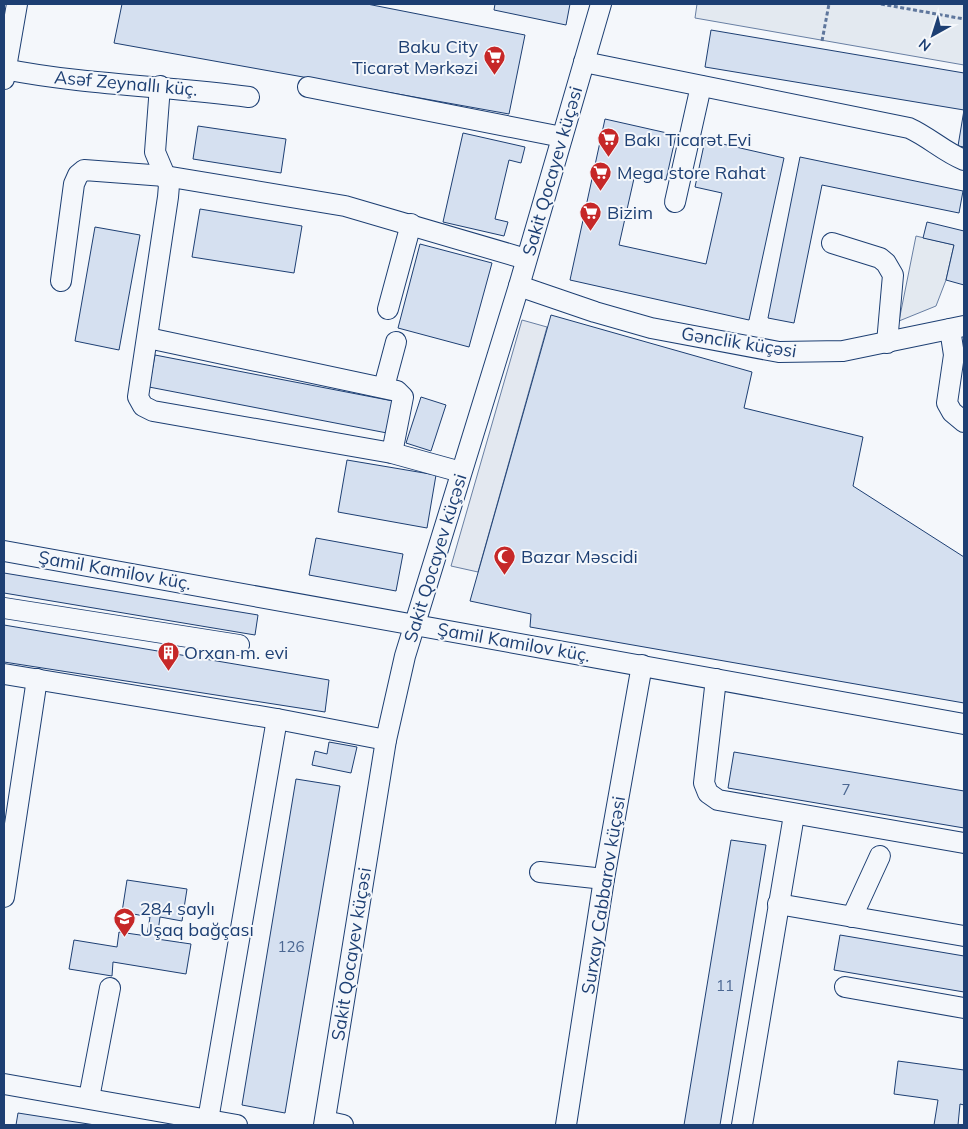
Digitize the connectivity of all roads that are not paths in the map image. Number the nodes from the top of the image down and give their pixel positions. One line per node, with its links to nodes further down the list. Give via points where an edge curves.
1 (17, 4): 4 (street)
2 (601, 4): 3 (street, Sakit Qocayev küçəsi)
3 (584, 62): 7 (street); 9 (street, Sakit Qocayev küçəsi)
4 (4, 72): 5 (street, Asəf Zeynallı küç.)
5 (160, 86): 8 (street, Asəf Zeynallı küç.); 11 (street, via 155,152)
6 (308, 86): 9 (street)
7 (701, 86): 10 (street, via 909,128); 12 (street)
8 (249, 97)
9 (562, 137): 15 (street, Sakit Qocayev küçəsi)
10 (964, 160)
11 (165, 176): 13 (street, via 345,206); 16 (street, via 97,170 84,170 78,175 74,184); 20 (street, via 169,184 168,197)
12 (675, 202)
13 (410, 224): 15 (street); 18 (street)
14 (832, 243): 22 (street, via 880,258 893,275)
15 (526, 259): 17 (street, Sakit Qocayev küçəsi)
16 (61, 281)
17 (519, 286): 22 (street, Gənclik küçəsi, via 650,328 746,347 815,353); 26 (street, Sakit Qocayev küçəsi)
18 (388, 308)
19 (957, 327): 22 (street, Gənclik küçəsi); 24 (street, via 947,403)
20 (148, 338): 23 (street); 25 (street, via 138,397 143,406 153,411)
21 (396, 342): 23 (street)
22 (887, 343)
23 (384, 387): 25 (street, via 397,391 403,397)
24 (964, 422)
25 (392, 453): 26 (street)
26 (461, 472): 29 (street, Sakit Qocayev küçəsi)
27 (4, 550): 29 (street, Şamil Kamilov küç.)
28 (4, 608): 30 (street)
29 (414, 624): 31 (street, Şamil Kamilov küç.); 37 (street, Sakit Qocayev küçəsi)
30 (239, 645)
31 (642, 665): 33 (street, Şamil Kamilov küç.); 42 (street, Surxay Cabbarov küçəsi)
32 (4, 674): 34 (street)
33 (716, 679): 36 (street, Şamil Kamilov küç.); 38 (street, via 704,783 708,793 718,800)
34 (37, 680): 35 (street); 43 (street)
35 (277, 719): 37 (street); 52 (street)
36 (964, 724)
37 (386, 740): 53 (street, Sakit Qocayev küçəsi)
38 (794, 815): 39 (street); 44 (street)
39 (964, 843)
40 (880, 856): 45 (street)
41 (540, 872): 42 (street)
42 (604, 879): 55 (street, Surxay Cabbarov küçəsi)
43 (4, 897)
44 (778, 904): 45 (street); 56 (street)
45 (852, 917): 46 (street)
46 (964, 936)
47 (845, 987): 49 (street)
48 (110, 988): 51 (street)
49 (964, 1008)
50 (4, 1084): 51 (street)
51 (89, 1098): 52 (street)
52 (208, 1120): 54 (street)
53 (331, 1124)
54 (237, 1125)
55 (566, 1125)
56 (742, 1125)

